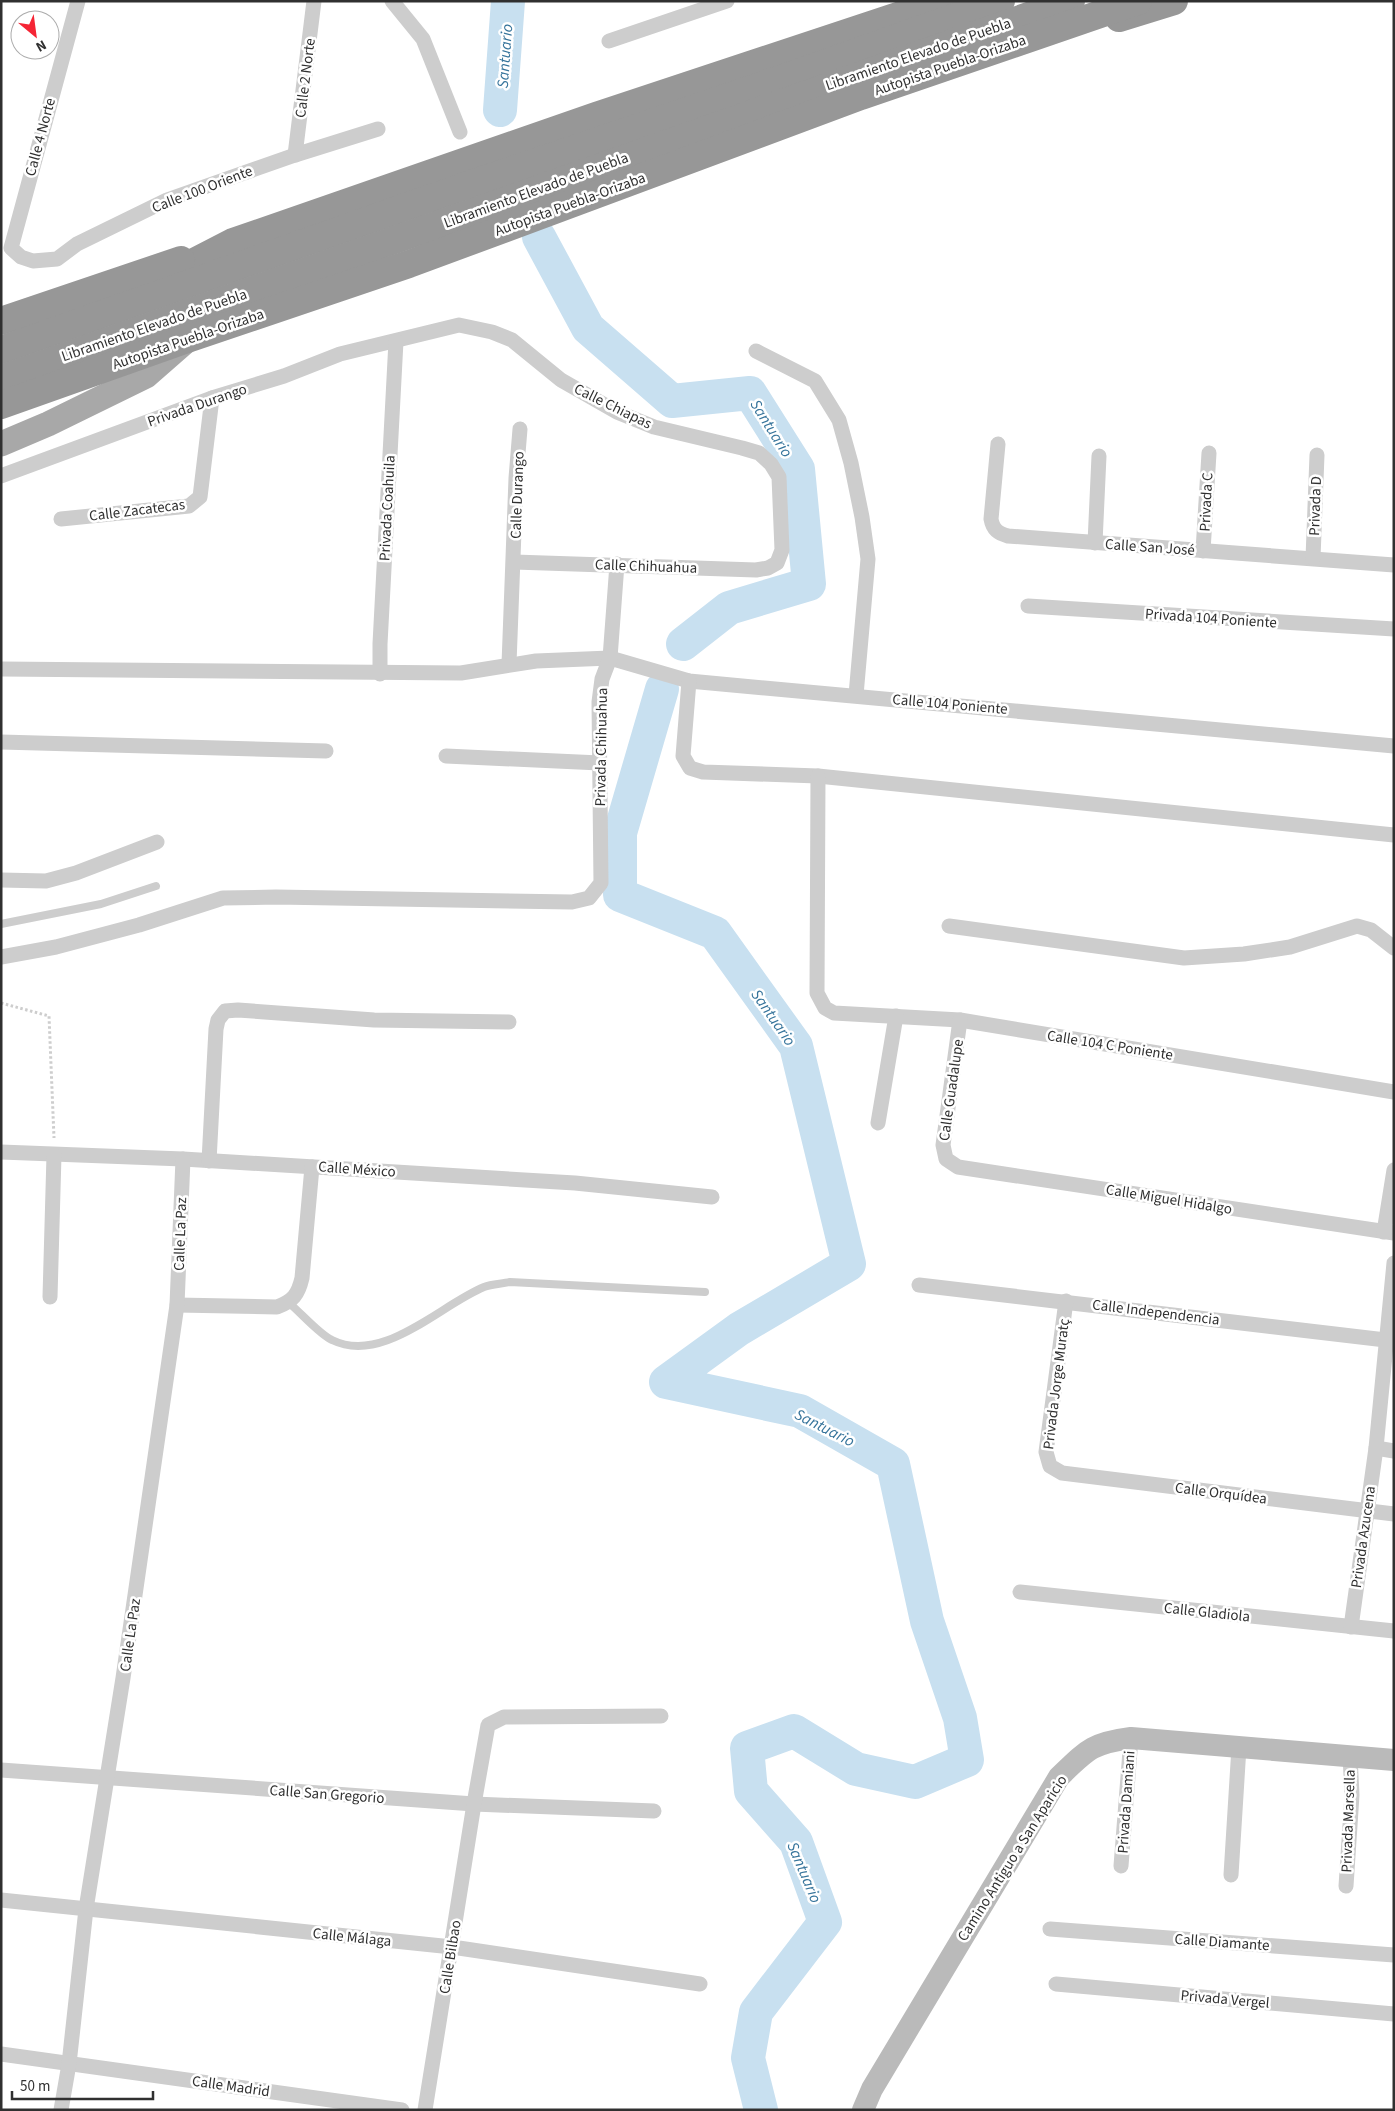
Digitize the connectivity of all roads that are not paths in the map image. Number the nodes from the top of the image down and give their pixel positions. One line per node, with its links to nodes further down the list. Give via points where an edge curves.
1 (78, 1): 16 (street, Calle 4 Norte, via 11,248 21,258)
2 (314, 1): 14 (street, Calle 2 Norte)
3 (392, 1): 13 (street, via 423,39)
4 (727, 1): 10 (street)
5 (943, 1): 15 (highway, via 587,119)
6 (1001, 1): 21 (highway, Libramiento Elevado de Puebla)
7 (1070, 1): 11 (highway, Libramiento Elevado de Puebla)
8 (1138, 1): 19 (highway, Autopista Puebla-Orizaba, via 861,96 409,264)
9 (1174, 1): 11 (highway, via 904,84 867,89)
10 (609, 41)
11 (828, 85): 23 (highway, Libramiento Elevado de Puebla)
12 (378, 129): 14 (street, Calle 100 Oriente)
13 (460, 132)
14 (295, 155): 16 (street, Calle 100 Oriente, via 167,200 77,244 57,259)
15 (233, 242): 17 (highway); 18 (highway, via 146,286)
16 (33, 261)
17 (1, 321)
18 (1, 338)
19 (190, 338): 25 (highway, Autopista Puebla-Orizaba); 27 (main road, via 146,376)
20 (396, 341): 24 (street, Privada Durango, via 340,354 284,376); 38 (street, Calle Chiapas, via 459,325 492,332 512,340 561,380 617,412 654,427 758,454 771,464 779,477 782,550); 46 (street, Privada Coahuila)
21 (1, 350)
22 (756, 350): 48 (street, via 815,381 839,420 853,472 868,559)
23 (1, 378)
24 (212, 398): 32 (street, Privada Durango); 33 (street, Calle Zacatecas, via 200,497 189,506)
25 (1, 405)
26 (520, 429): 37 (street, Calle Durango)
27 (1, 444)
28 (998, 444): 34 (street, Calle San José, via 991,519 997,533)
29 (1209, 453): 35 (street, Privada C)
30 (1317, 454): 36 (street, Privada D)
31 (1099, 456): 34 (street)
32 (1, 476)
33 (61, 519)
34 (1095, 543): 35 (street, Calle San José)
35 (1204, 551): 36 (street, Calle San José)
36 (1313, 558): 40 (street, Calle San José)
37 (514, 562): 39 (street, Calle Chihuahua); 44 (street, Calle Durango)
38 (777, 562): 39 (street, Calle Chihuahua, via 756,570)
39 (617, 564): 43 (street, Privada Chihuahua)
40 (1394, 564)
41 (1028, 606): 42 (street, Privada 104 Poniente)
42 (1394, 629)
43 (610, 658): 44 (street, Calle 104 Poniente); 47 (street, Calle 104 Poniente); 53 (street, Privada Chihuahua, via 602,679 599,702)
44 (509, 664): 46 (street, Calle 104 Poniente, via 461,674)
45 (1, 669): 46 (street, Calle 104 Poniente)
46 (380, 674)
47 (689, 680): 48 (street, Calle 104 Poniente); 54 (street, via 683,756 690,768 703,772)
48 (856, 695): 50 (street, Calle 104 Poniente)
49 (1, 742): 51 (street)
50 (1394, 746)
51 (326, 751)
52 (446, 756): 53 (street)
53 (600, 763): 62 (street, Privada Chihuahua, via 601,883 589,898 572,902 223,898 139,925 56,947)
54 (818, 776): 55 (street); 63 (street, Calle 104 C Poniente, via 817,993 826,1008 834,1013)
55 (1394, 836)
56 (156, 842): 57 (street, via 46,881)
57 (1, 880)
58 (156, 886): 59 (lane, via 101,904)
59 (1, 924)
60 (950, 926): 61 (street, via 1184,958 1290,947 1357,926 1371,930)
61 (1394, 948)
62 (1, 957)
63 (896, 1016): 64 (street, Calle 104 C Poniente); 67 (street)
64 (960, 1020): 66 (street, Calle 104 C Poniente); 71 (street, Calle Guadalupe, via 943,1145)
65 (509, 1022): 72 (street, via 374,1020 225,1011 216,1029)
66 (1394, 1092)
67 (878, 1123)
68 (1, 1152): 69 (street, Calle México)
69 (54, 1155): 70 (street, Calle México); 80 (street)
70 (183, 1159): 72 (street, Calle México); 83 (street, Calle La Paz)
71 (946, 1159): 76 (street, Calle Miguel Hidalgo, via 958,1167)
72 (209, 1161): 73 (street, Calle México)
73 (312, 1167): 75 (street, Calle México, via 575,1183); 81 (street, via 302,1278)
74 (1394, 1170): 76 (street)
75 (712, 1197)
76 (1389, 1232)
77 (1394, 1263): 84 (street, Privada Azucena)
78 (919, 1285): 82 (street, Calle Independencia)
79 (706, 1292): 81 (lane, via 510,1282 485,1286 407,1331 379,1343 352,1347 331,1340)
80 (50, 1297)
81 (294, 1298): 83 (street, via 277,1307)
82 (1066, 1302): 84 (street, Calle Independencia); 87 (street, Privada Jorge Muratç, via 1046,1452)
83 (177, 1305): 99 (street, Calle La Paz)
84 (1389, 1341): 85 (street, Privada Azucena)
85 (1376, 1448): 86 (street); 88 (street, Privada Azucena)
86 (1394, 1450)
87 (1050, 1466): 88 (street, Calle Orquídea, via 1062,1473)
88 (1366, 1512): 89 (street, Calle Orquídea); 91 (street, Privada Azucena)
89 (1394, 1514)
90 (1020, 1592): 91 (street, Calle Gladiola)
91 (1351, 1627): 92 (street, Calle Gladiola)
92 (1394, 1632)
93 (661, 1716): 100 (street, Calle Bilbao, via 504,1716 488,1724)
94 (1131, 1738): 95 (street, Camino Antiguo a San Aparicio); 102 (street, Privada Damiani); 118 (street, Camino Antiguo a San Aparicio, via 1104,1741 1084,1752 1059,1777 877,2081)
95 (1239, 1747): 96 (street, Camino Antiguo a San Aparicio); 103 (street)
96 (1350, 1756): 97 (street, Camino Antiguo a San Aparicio); 104 (street, Privada Marsella, via 1352,1795)
97 (1394, 1760)
98 (1, 1770): 99 (street, Calle San Gregorio)
99 (107, 1778): 100 (street, Calle San Gregorio); 106 (street, Calle La Paz)
100 (474, 1804): 101 (street, Calle San Gregorio); 108 (street, Calle Bilbao)
101 (654, 1811)
102 (1121, 1866)
103 (1230, 1875)
104 (1346, 1886)
105 (1, 1900): 106 (street, Calle Málaga)
106 (86, 1910): 108 (street, Calle Málaga); 114 (street, Calle La Paz)
107 (1050, 1929): 109 (street, Calle Diamante)
108 (452, 1947): 110 (street, Calle Málaga); 117 (street, Calle Bilbao)
109 (1394, 1955)
110 (700, 1984)
111 (1056, 1984): 112 (street, Privada Vergel)
112 (1394, 2014)
113 (1, 2054): 114 (street, Calle Madrid)
114 (69, 2064): 115 (street, Calle La Paz); 116 (street, Calle Madrid)
115 (61, 2110)
116 (402, 2110)
117 (426, 2110)
118 (863, 2110)

